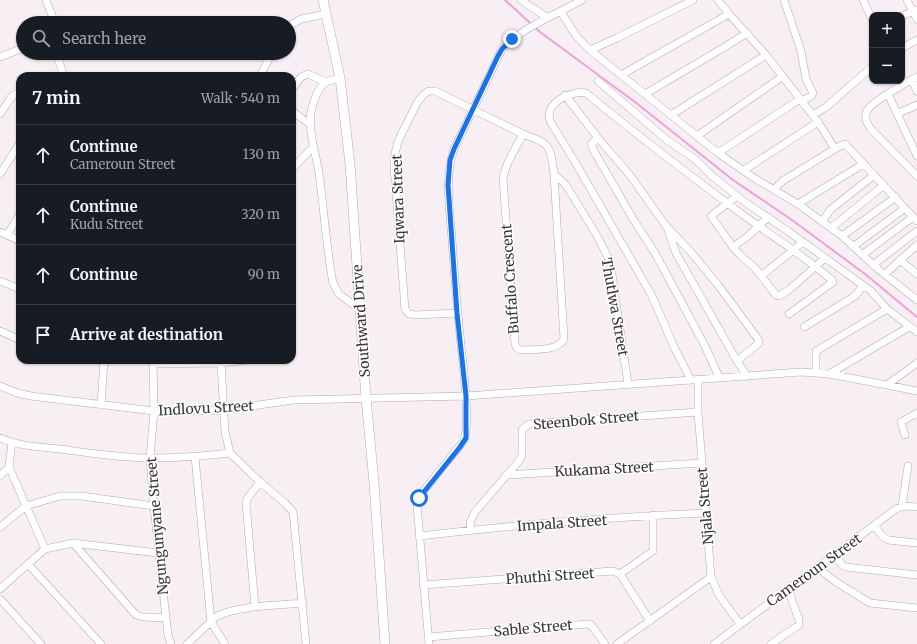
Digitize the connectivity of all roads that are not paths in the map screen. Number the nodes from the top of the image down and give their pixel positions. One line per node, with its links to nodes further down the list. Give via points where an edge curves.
1 (46, 0): 16 (street)
2 (323, 0): 13 (main road, Southward Drive)
3 (521, 0): 18 (street)
4 (582, 0): 11 (street)
5 (693, 0): 23 (street)
6 (718, 0): 14 (street)
7 (784, 0): 45 (street, via 801,51 806,79 813,94)
8 (863, 0): 12 (street)
9 (907, 0): 10 (street)
10 (915, 11): 15 (street); 17 (street)
11 (561, 12): 18 (street); 23 (street, via 577,37)
12 (869, 13)
13 (326, 14): 19 (street); 34 (main road, Southward Drive)
14 (729, 14): 20 (street); 32 (street)
15 (905, 15)
16 (52, 16)
17 (917, 19)
18 (546, 20): 47 (street, via 522,32 502,49)
19 (296, 22)
20 (747, 33): 25 (street); 42 (street)
21 (917, 40): 22 (street)
22 (905, 46)
23 (590, 50): 32 (street)
24 (16, 51): 26 (street)
25 (766, 55): 33 (street); 51 (street)
26 (0, 57)
27 (58, 60): 30 (street)
28 (268, 60): 31 (street)
29 (869, 70): 52 (street)
30 (62, 72)
31 (262, 72)
32 (622, 75): 42 (street)
33 (783, 76): 45 (street); 57 (street)
34 (340, 78): 37 (street); 108 (main road, Southward Drive, via 350,164)
35 (914, 78): 40 (street)
36 (598, 81): 74 (street)
37 (324, 82): 38 (street, via 308,74 301,77); 54 (street, via 315,97)
38 (296, 84)
39 (899, 84): 43 (street)
40 (917, 91)
41 (16, 94): 48 (street)
42 (645, 94): 51 (street)
43 (888, 94): 50 (street); 71 (street, via 868,109 866,121 876,135)
44 (565, 95): 56 (street, via 551,108 548,115); 58 (street); 76 (street, via 586,93)
45 (801, 100): 52 (street); 63 (street)
46 (917, 105): 50 (street)
47 (473, 109): 55 (street); 110 (street, via 454,149 448,172); 110 (street, Iqwara Street, via 439,93 429,91 424,94 398,141 394,158 405,309 415,315)
48 (0, 114)
49 (296, 114): 54 (street)
50 (897, 114): 64 (street)
51 (671, 115): 57 (street)
52 (813, 115): 53 (street)
53 (818, 122): 62 (street); 67 (street)
54 (311, 125): 60 (street)
55 (522, 134): 59 (street); 69 (street, Buffalo Crescent, via 503,177 514,339 518,349 549,348 558,346 564,339)
56 (558, 136): 59 (street); 126 (street, via 652,296 675,349)
57 (697, 136): 63 (street)
58 (598, 138): 83 (street, via 629,174); 125 (street, via 591,144 594,151 704,344)
59 (547, 144): 69 (street, Buffalo Crescent)
60 (313, 147): 66 (street); 108 (street, via 319,171 333,282 339,294)
61 (16, 149): 68 (street)
62 (835, 149): 65 (street, via 846,144); 73 (street, via 784,180)
63 (718, 154): 67 (street)
64 (917, 156)
65 (864, 164): 70 (street); 77 (street)
66 (296, 165)
67 (744, 170): 73 (street)
68 (0, 174)
69 (554, 174): 127 (street, Thutlwa Street, via 569,190 610,261)
70 (874, 175): 72 (street); 82 (street, via 830,210)
71 (917, 176)
72 (884, 185): 75 (street); 85 (street)
73 (774, 189): 77 (street)
74 (737, 196): 76 (street); 79 (street)
75 (896, 197): 78 (street); 89 (street)
76 (727, 203): 84 (street); 94 (street, via 711,216)
77 (798, 204): 82 (street)
78 (906, 208): 80 (street); 93 (street)
79 (768, 217): 84 (street); 91 (street)
80 (915, 218): 96 (street)
81 (16, 220): 88 (street)
82 (822, 222): 85 (street)
83 (666, 226): 117 (street, via 676,253); 117 (street, via 706,269 759,340 759,343)
84 (759, 227): 94 (street); 95 (street)
85 (831, 228): 89 (street)
86 (917, 231): 99 (street)
87 (0, 232): 88 (street)
88 (7, 235): 90 (street)
89 (842, 236): 93 (street)
90 (16, 239)
91 (803, 242): 95 (street); 97 (street)
92 (917, 245): 98 (street)
93 (854, 246): 96 (street)
94 (733, 248): 103 (street)
95 (792, 251): 100 (street); 103 (street)
96 (862, 255): 99 (street)
97 (825, 258): 100 (street); 105 (street)
98 (900, 260): 101 (street); 102 (street)
99 (873, 265): 101 (street)
100 (816, 266): 103 (street, via 779,296 772,292); 111 (street, via 833,282)
101 (885, 274): 107 (street)
102 (917, 274)
103 (761, 276)
104 (0, 281): 106 (street)
105 (863, 286): 109 (street, via 872,291); 112 (street, via 855,296)
106 (16, 288)
107 (917, 300)
108 (361, 310): 132 (main road, Southward Drive)
109 (887, 310): 113 (street); 122 (street, via 816,351)
110 (457, 313): 131 (street)
111 (789, 314)
112 (804, 327)
113 (909, 327): 115 (street); 123 (street)
114 (0, 331): 116 (street)
115 (917, 332)
116 (16, 338)
117 (737, 361): 124 (street)
118 (917, 363): 128 (street)
119 (104, 364): 133 (street)
120 (153, 364): 135 (street, Ngungunyane Street)
121 (221, 364): 134 (street)
122 (816, 373): 123 (street, Indlovu Street); 124 (street, Indlovu Street)
123 (829, 374): 128 (street, Indlovu Street)
124 (747, 376): 125 (street, Indlovu Street)
125 (719, 377): 126 (street, Indlovu Street)
126 (695, 380): 127 (street, Indlovu Street); 136 (street, Njala Street)
127 (628, 384): 131 (street, Indlovu Street)
128 (887, 385): 130 (street, Indlovu Street)
129 (0, 386): 133 (street, Indlovu Street, via 31,396)
130 (917, 391)
131 (466, 396): 132 (street, Indlovu Street); 159 (street, via 466,438 419,498)
132 (366, 398): 134 (street, Indlovu Street, via 294,400); 189 (main road, Southward Drive)
133 (101, 405): 135 (street, Indlovu Street)
134 (223, 410): 135 (street, Indlovu Street); 141 (street, via 225,437)
135 (154, 411): 143 (street, Ngungunyane Street)
136 (698, 412): 144 (street, Njala Street); 147 (street, Steenbok Street, via 529,424 522,430 522,455)
137 (917, 413): 138 (street, via 901,422)
138 (905, 435)
139 (0, 438): 140 (street)
140 (12, 442): 143 (street, via 98,454); 146 (street)
141 (230, 453): 142 (street); 149 (street)
142 (195, 457): 143 (street); 179 (street)
143 (150, 458): 151 (street, Ngungunyane Street)
144 (701, 463): 147 (street, Kukama Street); 154 (street, Njala Street)
145 (908, 466): 152 (street)
146 (9, 467): 148 (street); 150 (street)
147 (506, 475): 158 (street, Steenbok Street, via 475,512 470,522)
148 (0, 476)
149 (260, 482): 174 (street, via 286,502 293,512); 175 (street, via 246,503)
150 (26, 506): 151 (street, via 60,496 81,496); 157 (street); 162 (street)
151 (154, 506): 163 (street, Ngungunyane Street)
152 (902, 506): 153 (street); 156 (street, Cameroun Street)
153 (917, 507)
154 (705, 514): 155 (street, Impala Street); 169 (street, Njala Street)
155 (653, 516): 158 (street, Impala Street); 167 (street, via 653,551)
156 (874, 525): 161 (street, via 888,540); 164 (street, Cameroun Street)
157 (0, 527)
158 (471, 530): 159 (street, Impala Street)
159 (419, 536): 170 (street)
160 (73, 543): 162 (street); 163 (street); 177 (street, via 136,615)
161 (917, 543)
162 (45, 549): 165 (street)
163 (158, 553): 177 (street, Ngungunyane Street)
164 (835, 555): 166 (street, Cameroun Street); 168 (street, via 846,567)
165 (28, 564): 171 (street); 184 (street)
166 (818, 568): 172 (street, Cameroun Street); 176 (street, via 870,603)
167 (620, 574): 170 (street, Phuthi Street, via 612,571); 178 (street)
168 (917, 575)
169 (711, 577): 178 (street); 180 (street, Njala Street, via 719,595)
170 (424, 585): 181 (street)
171 (0, 589)
172 (788, 589): 180 (street, Cameroun Street); 192 (street, via 799,625)
173 (0, 599): 183 (street)
174 (303, 603): 175 (street); 188 (street)
175 (255, 607): 179 (street, via 223,613)
176 (917, 608)
177 (166, 618): 185 (street, Ngungunyane Street)
178 (650, 620): 191 (street)
179 (211, 622): 186 (street); 187 (street)
180 (740, 624): 182 (street, Cameroun Street)
181 (428, 640): 190 (street, Sable Street, via 587,624 591,625)
182 (719, 642)
183 (41, 644)
184 (101, 644)
185 (171, 644)
186 (187, 644)
187 (225, 644)
188 (306, 644)
189 (385, 644)
190 (605, 644)
191 (616, 644)
192 (771, 644)

